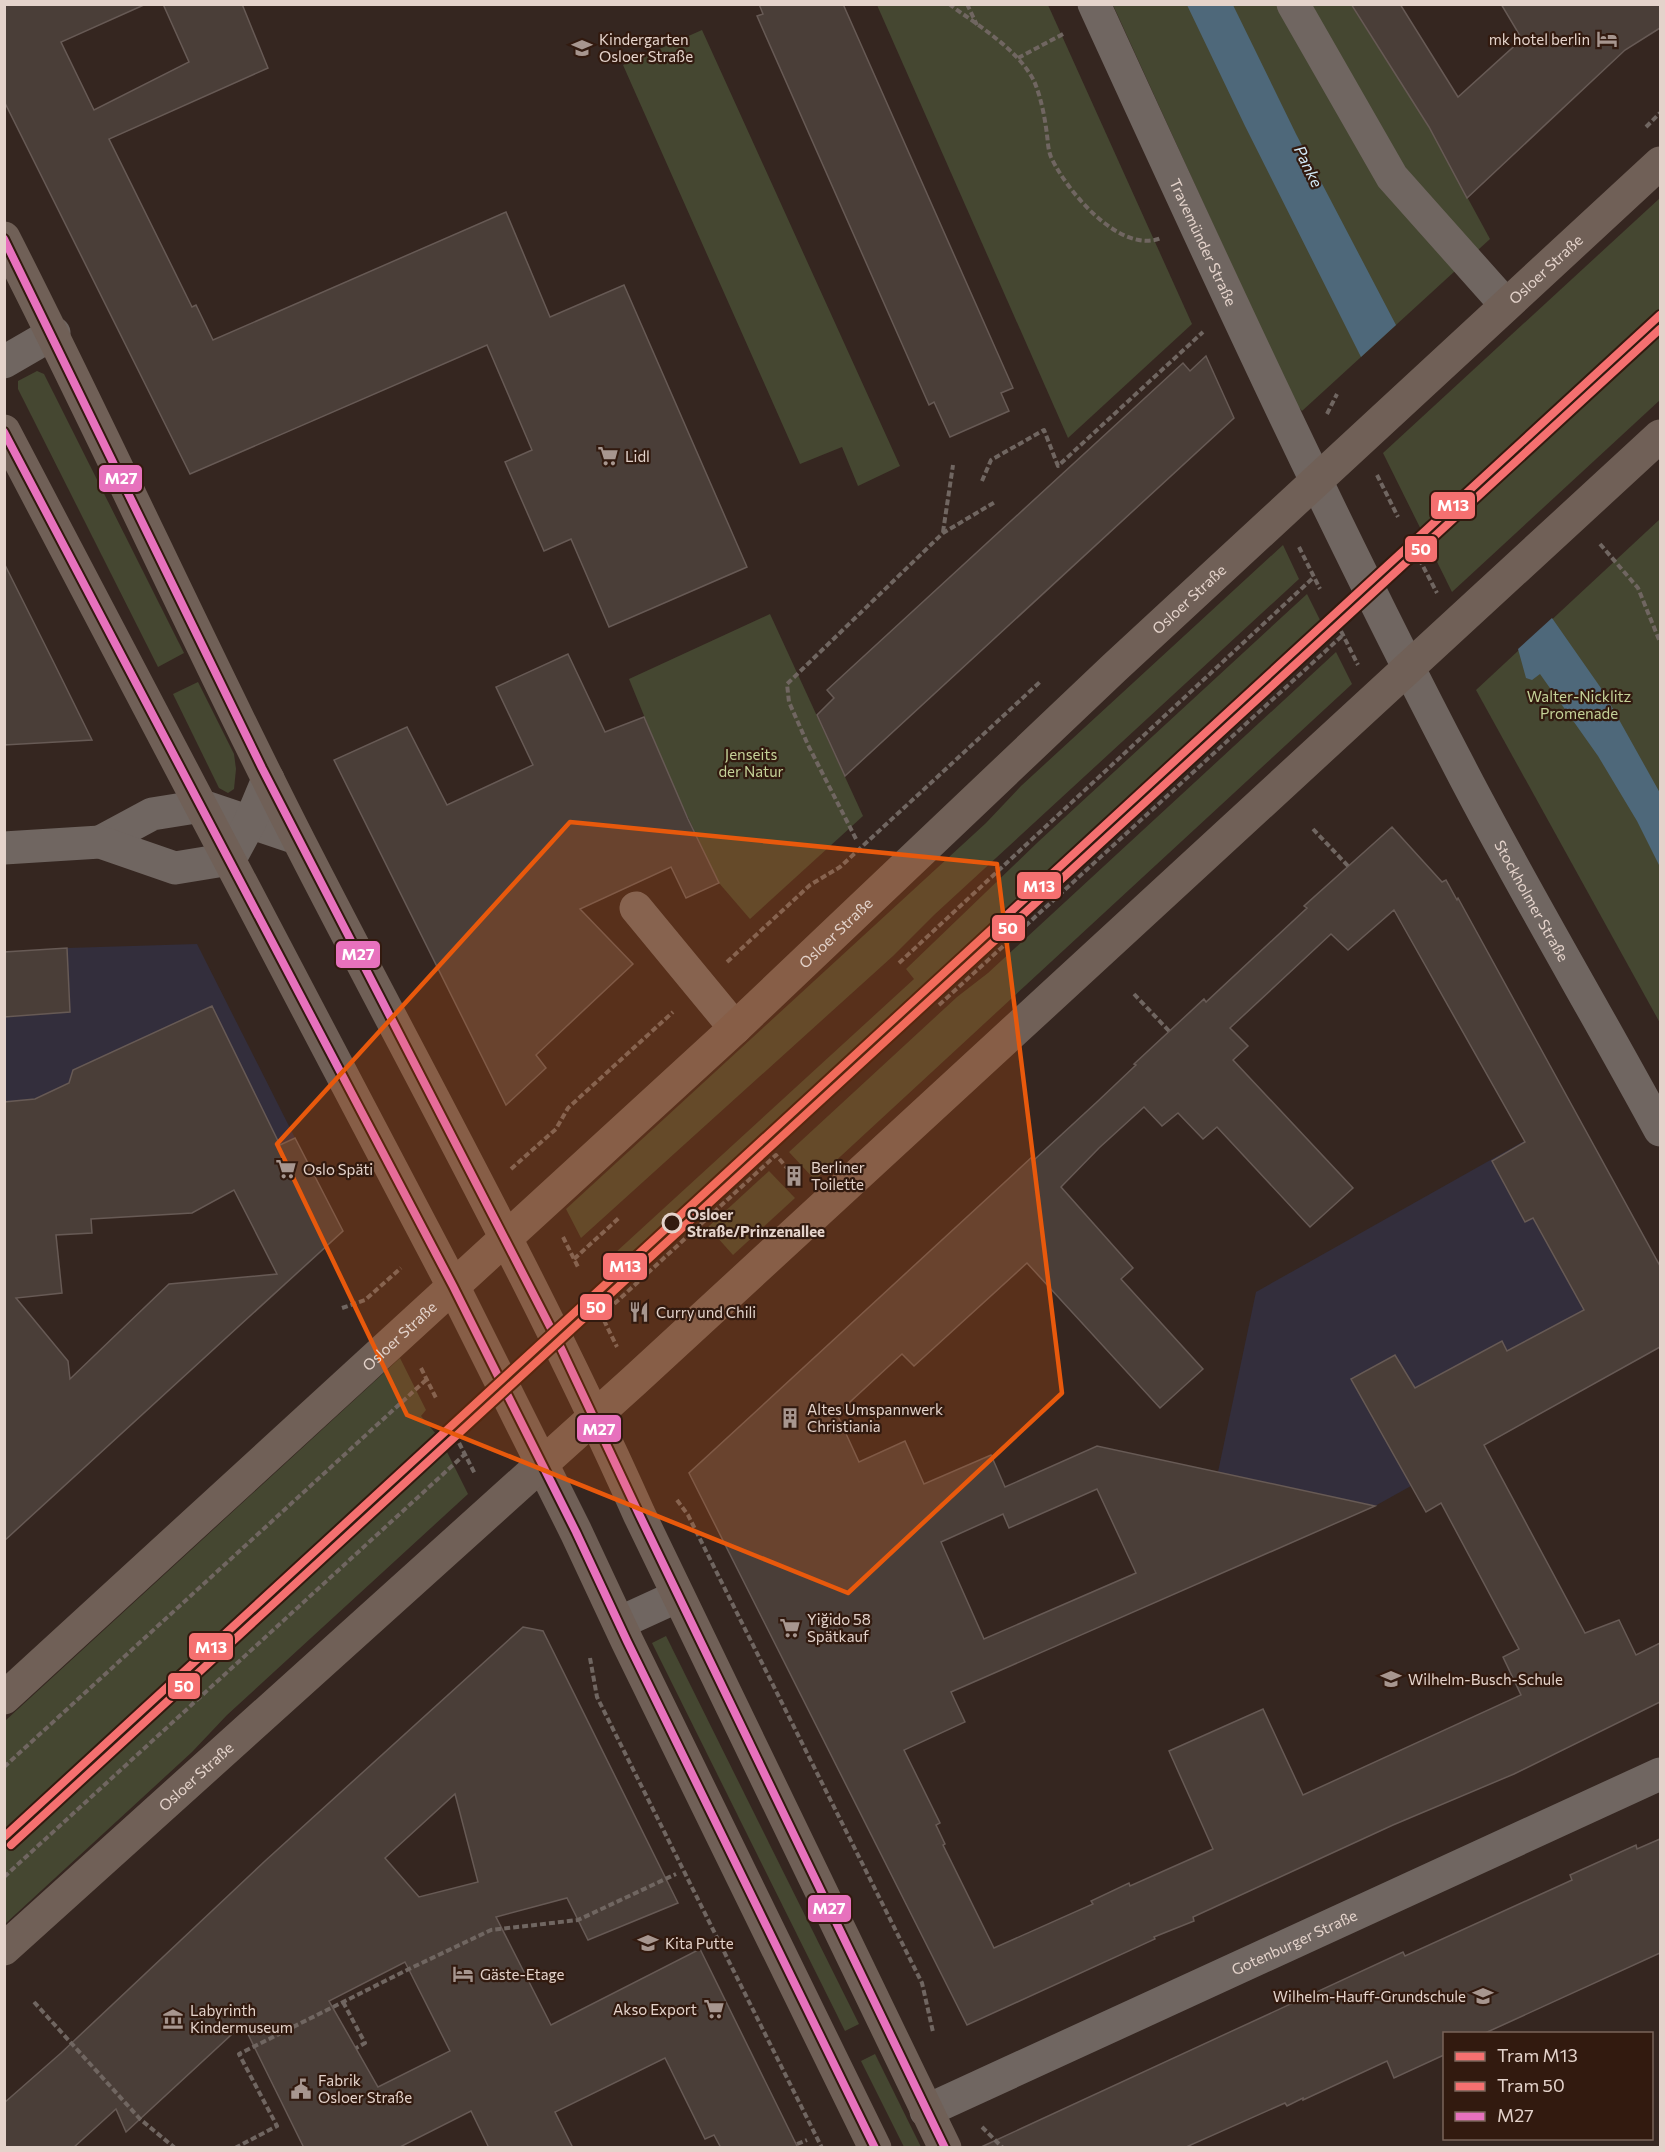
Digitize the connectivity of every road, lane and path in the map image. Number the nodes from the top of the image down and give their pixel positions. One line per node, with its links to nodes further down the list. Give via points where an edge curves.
1 (949, 4): 5 (path)
2 (967, 4): 5 (path)
3 (1094, 4): 21 (street, Travemünder Straße)
4 (1293, 4): 11 (street, via 1392,177)
5 (978, 26): 7 (path)
6 (1072, 30): 7 (path)
7 (1018, 58): 9 (path, via 1034,82 1050,155 1069,189 1098,218 1129,237 1150,243)
8 (1660, 163): 11 (main road, Osloer Straße)
9 (1165, 236)
10 (4, 238): 13 (main road)
11 (1506, 305): 21 (main road, Osloer Straße)
12 (1207, 328): 22 (path, via 1058,466 1044,430 990,460)
13 (54, 333): 14 (street); 38 (main road)
14 (4, 362)
15 (1337, 394): 16 (path)
16 (1323, 422)
17 (4, 431): 39 (main road)
18 (1660, 436): 35 (main road, Osloer Straße)
19 (953, 465): 25 (path)
20 (1377, 474): 24 (path)
21 (1315, 480): 35 (street, Travemünder Straße); 53 (main road, Osloer Straße)
22 (982, 481)
23 (995, 502): 25 (path)
24 (1398, 517)
25 (943, 533): 43 (path, via 787,684 789,702 803,734)
26 (1600, 544): 34 (path, via 1638,588)
27 (1298, 546): 29 (path)
28 (1415, 551): 31 (path)
29 (1314, 577): 30 (path); 49 (path)
30 (1320, 589)
31 (1441, 602)
32 (1337, 623): 33 (path)
33 (1343, 635): 36 (path); 52 (path)
34 (1660, 642)
35 (1409, 668): 55 (street, Stockholmer Straße); 72 (main road, Osloer Straße)
36 (1363, 674)
37 (1045, 678): 50 (path, via 840,867 810,885)
38 (268, 779): 40 (street); 42 (main road)
39 (202, 806): 40 (street); 44 (street, via 152,814); 46 (main road)
40 (250, 822): 42 (street); 46 (street)
41 (1313, 829): 47 (path)
42 (297, 838): 60 (main road)
43 (856, 839)
44 (100, 842): 45 (street); 46 (street, via 175,868)
45 (4, 848)
46 (230, 859): 63 (main road)
47 (1348, 866)
48 (636, 908): 50 (street)
49 (899, 963)
50 (700, 986): 53 (street); 56 (path, via 568,1108 556,1129)
51 (1134, 994): 54 (path)
52 (939, 1005)
53 (735, 1028): 60 (main road, Osloer Straße)
54 (1169, 1031)
55 (1660, 1130)
56 (533, 1150)
57 (787, 1167): 67 (path, via 776,1155)
58 (620, 1217): 61 (path)
59 (560, 1230): 61 (path)
60 (506, 1239): 63 (main road, Osloer Straße); 72 (main road)
61 (574, 1259): 62 (path)
62 (579, 1269)
63 (453, 1286): 75 (main road); 81 (main road, Osloer Straße)
64 (365, 1300): 66 (path)
65 (596, 1304): 67 (path)
66 (342, 1308)
67 (602, 1316): 68 (path)
68 (619, 1351)
69 (416, 1359): 70 (path)
70 (427, 1379): 71 (path); 82 (path)
71 (438, 1400)
72 (595, 1416): 75 (main road, Osloer Straße); 78 (main road)
73 (455, 1435): 74 (path)
74 (465, 1454): 76 (path); 85 (path)
75 (543, 1464): 79 (main road); 86 (main road, Osloer Straße)
76 (479, 1481)
77 (671, 1493): 89 (path, via 688,1515 922,1983)
78 (678, 1596): 79 (street); 92 (main road)
79 (618, 1623): 98 (main road)
80 (590, 1655): 97 (path, via 597,1697)
81 (4, 1698)
82 (4, 1767)
83 (1660, 1774): 91 (street, Gotenburger Straße)
84 (676, 1874): 88 (path, via 578,1920 491,1930)
85 (4, 1877)
86 (4, 1949)
87 (34, 2002): 95 (path, via 140,2119)
88 (343, 2002): 90 (path, via 365,2043); 96 (path, via 239,2054 277,2126)
89 (934, 2036)
90 (356, 2048)
91 (963, 2093): 92 (street, Gotenburger Straße); 100 (path, via 979,2123)
92 (926, 2110): 99 (main road)
93 (807, 2140): 94 (path)
94 (797, 2144)
95 (175, 2148)
96 (235, 2148)
97 (822, 2148)
98 (875, 2148)
99 (945, 2148)
100 (1003, 2148)

